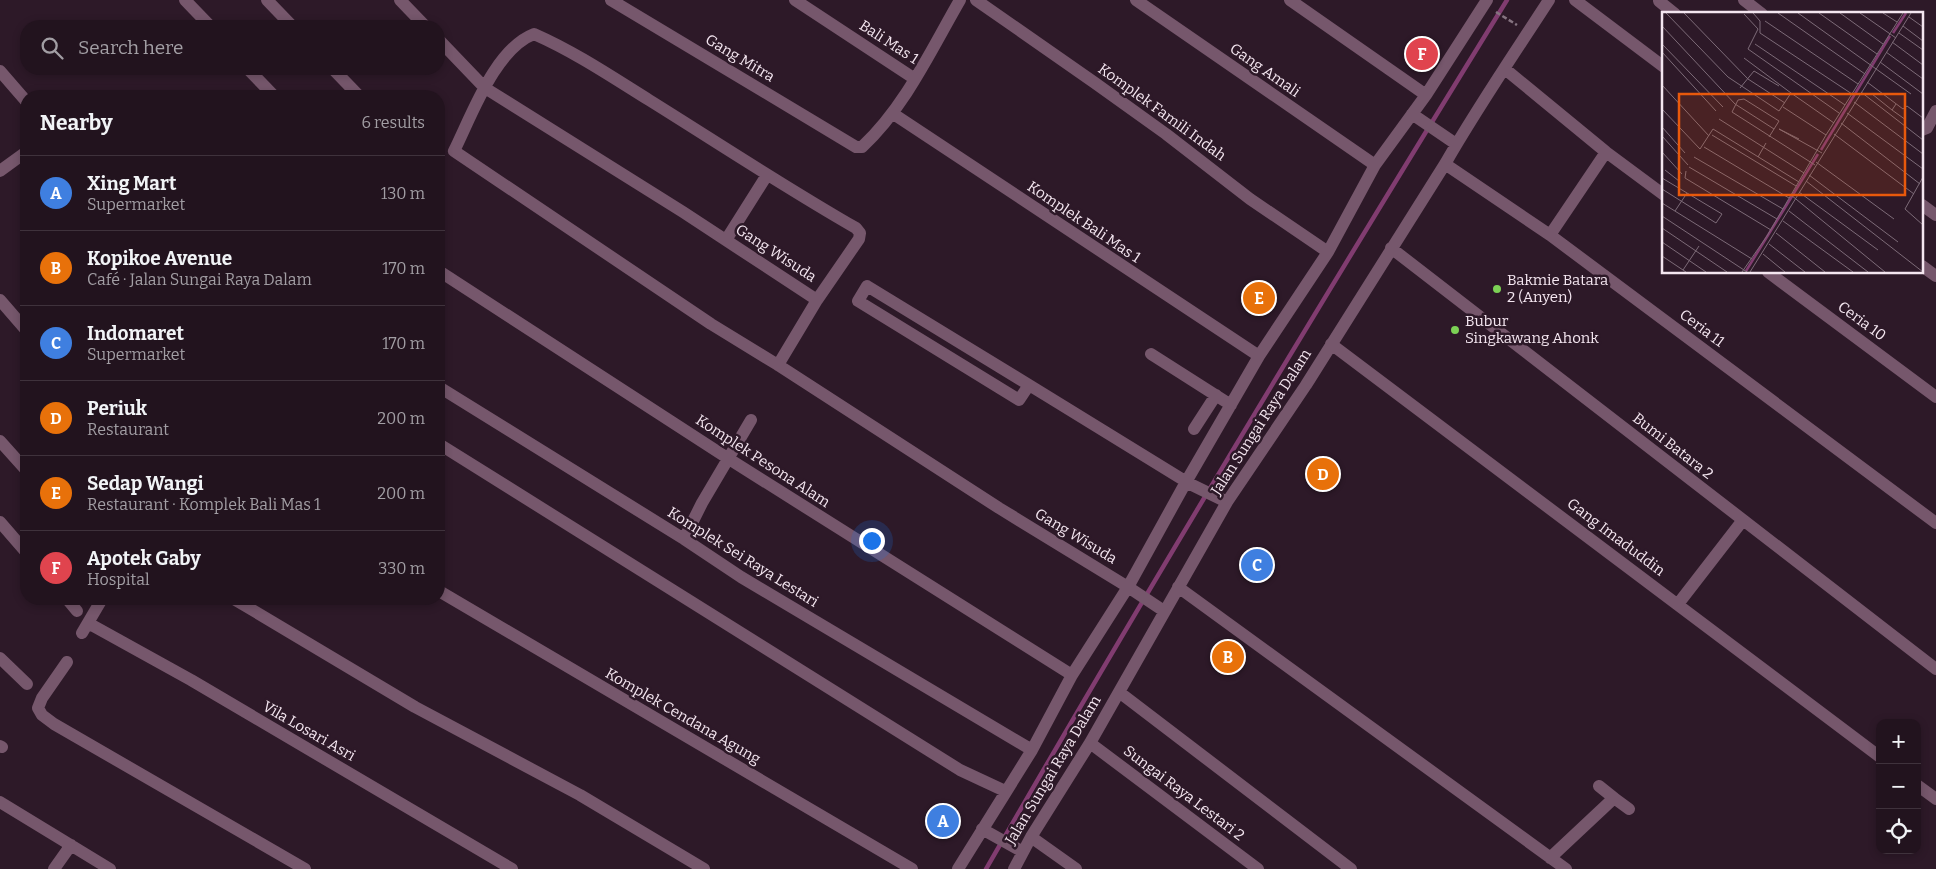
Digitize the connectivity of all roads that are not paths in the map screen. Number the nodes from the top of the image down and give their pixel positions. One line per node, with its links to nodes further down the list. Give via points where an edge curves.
1 (185, 0): 17 (street)
2 (268, 0): 18 (street)
3 (400, 0): 19 (street)
4 (611, 0): 33 (street, Gang Mitra, via 856,147 862,147 874,136)
5 (795, 0): 26 (street, Bali Mas 1)
6 (960, 0): 26 (street)
7 (976, 0): 49 (street, Komplek Famili Indah)
8 (1136, 0): 40 (street, Gang Amali)
9 (1290, 0): 31 (street)
10 (1548, 0): 22 (street, Jalan Sungai Raya Dalam)
11 (1576, 0): 21 (street)
12 (1744, 0): 16 (street)
13 (1659, 2): 15 (street)
14 (1486, 3): 31 (street)
15 (1672, 12)
16 (1759, 12)
17 (204, 20)
18 (286, 20)
19 (420, 20)
20 (445, 46): 27 (street, Gang Wisuda)
21 (1662, 65)
22 (1505, 69): 36 (street, Jalan Sungai Raya Dalam); 37 (street)
23 (0, 71): 30 (street)
24 (254, 75): 28 (street)
25 (339, 75): 29 (street)
26 (915, 79): 33 (street)
27 (485, 88): 42 (street, via 507,54 524,38 534,34 609,74); 47 (street, Gang Wisuda); 60 (street, via 454,151 711,324)
28 (268, 90)
29 (353, 90)
30 (20, 94)
31 (1426, 95): 34 (street)
32 (1936, 111): 35 (street)
33 (892, 113): 59 (street, Komplek Bali Mas 1)
34 (1416, 118): 36 (street); 40 (street)
35 (1924, 129)
36 (1456, 144): 39 (street, Jalan Sungai Raya Dalam)
37 (1606, 152): 43 (street); 46 (street)
38 (20, 156): 41 (street)
39 (1445, 164): 46 (street, Ceria 11); 48 (street, Jalan Sungai Raya Dalam)
40 (1375, 165): 49 (street)
41 (0, 171)
42 (767, 175): 47 (street); 55 (street, via 860,233)
43 (1662, 194)
44 (1924, 206): 45 (street)
45 (1936, 215)
46 (1550, 235): 77 (street, Ceria 11)
47 (726, 240): 55 (street, Gang Wisuda)
48 (1391, 248): 57 (street, Jalan Sungai Raya Dalam); 75 (street, Bumi Batara 2)
49 (1328, 252): 59 (street)
50 (1924, 267): 53 (street)
51 (1771, 274): 64 (street, Ceria 10)
52 (445, 275): 71 (street, Komplek Pesona Alam)
53 (1936, 276)
54 (0, 300): 56 (street)
55 (817, 300): 60 (street, Gang Wisuda)
56 (20, 323)
57 (1331, 344): 74 (street, Jalan Sungai Raya Dalam); 83 (street, Gang Imaduddin)
58 (1151, 354): 63 (street)
59 (1259, 356): 65 (street)
60 (778, 365): 80 (street, Gang Wisuda)
61 (1029, 385): 61 (street, via 1019,400 858,301 868,286); 73 (street)
62 (445, 391): 78 (street, Komplek Sei Raya Lestari)
63 (1216, 395): 65 (street); 67 (street)
64 (1936, 397)
65 (1229, 404): 68 (street); 73 (street)
66 (751, 420): 71 (street)
67 (1194, 429)
68 (1204, 437)
69 (0, 441): 72 (street)
70 (445, 448): 100 (street, via 960,770)
71 (729, 459): 78 (street); 92 (street, Komplek Pesona Alam)
72 (20, 463)
73 (1188, 483): 74 (street); 80 (street)
74 (1222, 500): 81 (street, Jalan Sungai Raya Dalam)
75 (1743, 520): 83 (street); 91 (street, Bumi Batara 2)
76 (0, 522): 79 (street)
77 (1936, 523)
78 (684, 539): 96 (street, Komplek Sei Raya Lestari, via 741,578)
79 (20, 545)
80 (1128, 587): 87 (street, Gang Wisuda); 92 (street)
81 (1178, 587): 87 (street, Jalan Sungai Raya Dalam); 109 (street)
82 (445, 595): 116 (street, Komplek Cendana Agung)
83 (1678, 604): 97 (street, Gang Imaduddin)
84 (72, 605): 88 (street)
85 (98, 605): 114 (street, Vila Losari Asri, via 85,628 192,680)
86 (244, 605): 115 (street, via 415,707 580,794)
87 (1163, 610): 94 (street, Jalan Sungai Raya Dalam)
88 (77, 611)
89 (0, 658): 93 (street)
90 (67, 662): 113 (street, via 42,698 38,708 42,715)
91 (1936, 669)
92 (1072, 675): 96 (street)
93 (27, 684)
94 (1119, 692): 95 (street, Jalan Sungai Raya Dalam); 120 (street)
95 (1090, 743): 106 (street, Jalan Sungai Raya Dalam); 119 (street, Sungai Raya Lestari 2)
96 (1032, 750): 100 (street)
97 (1876, 754)
98 (1599, 786): 101 (street)
99 (1921, 788): 102 (street)
100 (1005, 791): 105 (street)
101 (1614, 798): 104 (street); 109 (street)
102 (1936, 799)
103 (0, 802): 107 (street)
104 (1629, 809)
105 (987, 832): 108 (street); 110 (street)
106 (1032, 837): 108 (street, Jalan Sungai Raya Dalam); 118 (street)
107 (71, 845): 111 (street); 112 (street)
108 (1020, 850): 117 (street, Jalan Sungai Raya Dalam)
109 (1550, 858): 121 (street)
110 (962, 868)
111 (54, 869)
112 (110, 869)
113 (306, 869)
114 (512, 869)
115 (704, 869)
116 (912, 869)
117 (1014, 869)
118 (1076, 869)
119 (1258, 869)
120 (1351, 869)
121 (1566, 869)

